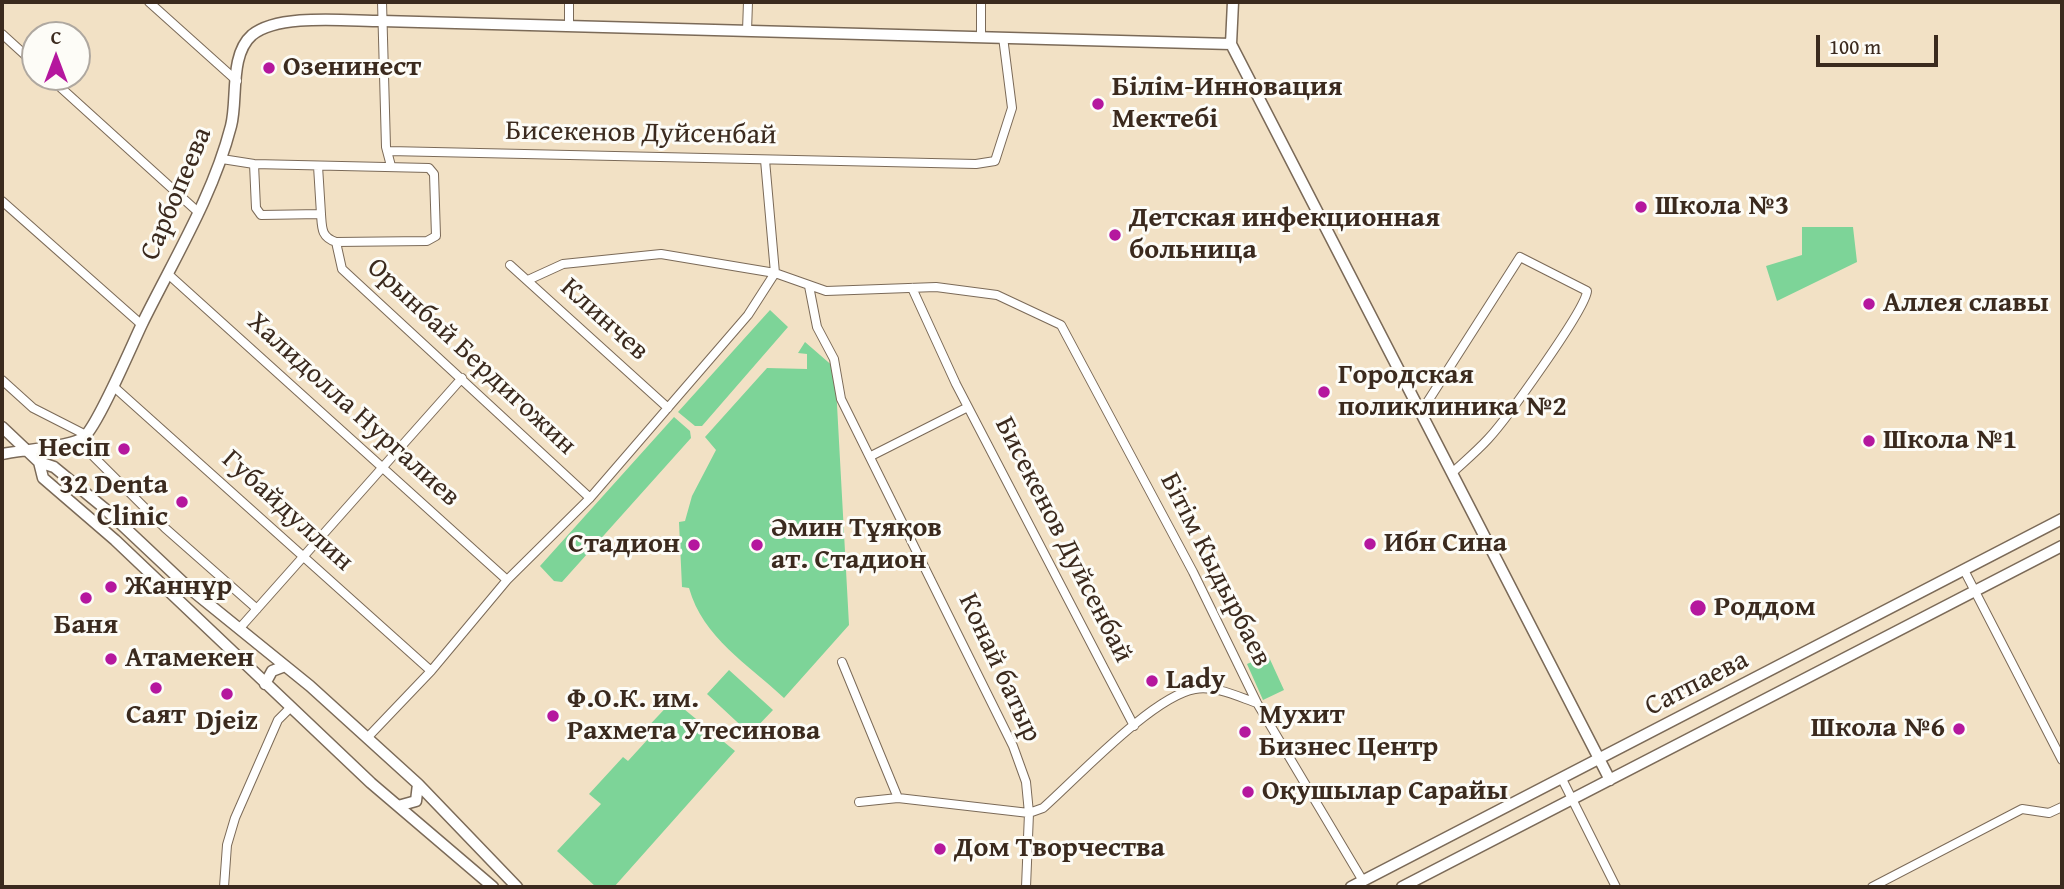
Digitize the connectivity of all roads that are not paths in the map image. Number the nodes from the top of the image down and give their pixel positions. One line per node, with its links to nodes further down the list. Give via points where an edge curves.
1 (149, 2): 15 (street)
2 (382, 2): 7 (street)
3 (569, 2): 8 (street)
4 (748, 2): 9 (street)
5 (981, 2): 11 (street)
6 (1233, 2): 13 (street)
7 (382, 21): 8 (street, Сарбопеева); 15 (street, Сарбопеева, via 283,22 265,27 251,36 242,50); 17 (street)
8 (569, 24): 9 (street, Сарбопеева)
9 (747, 32): 11 (street, Сарбопеева)
10 (2, 34): 14 (street)
11 (981, 36): 12 (street, Сарбопеева)
12 (1003, 37): 13 (street, Сарбопеева); 19 (street, Бисекенов Дуйсенбай, via 1012,108 995,161)
13 (1231, 44): 39 (street)
14 (21, 51)
15 (237, 80): 18 (street, Сарбопеева)
16 (64, 91): 24 (street)
17 (389, 151): 19 (street, Бисекенов Дуйсенбай); 22 (street)
18 (222, 159): 20 (street, Орынбай Бердигожин); 24 (street, Сарбопеева)
19 (765, 160): 28 (street)
20 (254, 164): 21 (street, Орынбай Бердигожин); 25 (street, via 256,208 261,215)
21 (318, 166): 22 (street, Орынбай Бердигожин); 25 (street)
22 (391, 166): 26 (street, Орынбай Бердигожин, via 422,166 434,174 436,236 427,241)
23 (2, 201): 33 (street)
24 (198, 212): 29 (street, Сарбопеева)
25 (321, 214): 26 (street, via 322,231)
26 (337, 242): 34 (street, Орынбай Бердигожин, via 342,269)
27 (510, 265): 30 (street, Клинчев)
28 (775, 272): 30 (street, Бiтiм Кыдырбаев, via 661,254 563,264); 31 (street, Бiтiм Кыдырбаев); 38 (street, via 737,330)
29 (168, 274): 33 (street, Сарбопеева); 48 (street, Халидолла Нургалиев)
30 (528, 280): 38 (street, Клинчев)
31 (809, 286): 32 (street, Бiтiм Кыдырбаев, via 826,291); 45 (street, Конай батыр, via 817,327 834,359 841,399)
32 (912, 288): 37 (street, Бисекенов Дуйсенбай); 63 (street, Бiтiм Кыдырбаев, via 996,295 1060,325 1193,572)
33 (142, 325): 36 (street, Сарбопеева)
34 (462, 378): 48 (street); 50 (street, Орынбай Бердигожин)
35 (2, 380): 41 (street, via 33,408)
36 (113, 386): 41 (street, Сарбопеева); 53 (street, Губайдуллин)
37 (968, 407): 45 (street); 65 (street, Бисекенов Дуйсенбай)
38 (668, 408): 50 (street)
39 (1421, 412): 49 (street); 49 (street, via 1520,257 1587,291 1569,325 1490,438)
40 (2, 427): 43 (street)
41 (82, 438): 42 (street); 57 (street, via 165,528)
42 (63, 443): 43 (street); 47 (street, via 55,452)
43 (26, 449): 44 (street); 46 (street)
44 (2, 454)
45 (871, 456): 77 (street, Конай батыр, via 1013,746 1026,782)
46 (39, 462): 47 (street); 62 (street, via 43,478)
47 (54, 467): 58 (street)
48 (384, 467): 53 (street); 55 (street, Халидолла Нургалиев)
49 (1453, 472): 67 (street)
50 (590, 498): 55 (street)
51 (2062, 519): 54 (street, Сатпаева)
52 (2062, 546): 56 (street, Сатпаева)
53 (304, 557): 57 (street); 61 (street, Губайдуллин)
54 (1964, 570): 56 (street); 67 (street, Сатпаева)
55 (507, 580): 61 (street)
56 (1975, 591): 68 (street); 70 (street, Сатпаева)
57 (257, 609): 58 (street)
58 (239, 629): 60 (street)
59 (842, 662): 72 (street)
60 (285, 666): 62 (street, via 272,671); 66 (street)
61 (430, 671): 66 (street)
62 (265, 684): 64 (street)
63 (1257, 703): 65 (street, via 1197,688 1176,695); 80 (street, Бiтiм Кыдырбаев)
64 (290, 708): 75 (street); 81 (street, via 278,720 236,818 227,845)
65 (1134, 726): 77 (street, via 1043,808)
66 (367, 738): 71 (street)
67 (1600, 759): 69 (street, Сатпаева); 70 (street)
68 (2062, 760)
69 (1562, 779): 73 (street); 78 (street, Сатпаева)
70 (1610, 780): 73 (street, Сатпаева)
71 (418, 784): 75 (street, via 416,801); 83 (street)
72 (898, 798): 74 (street); 77 (street)
73 (1572, 799): 79 (street, Сатпаева); 87 (street)
74 (859, 802)
75 (398, 806): 82 (street)
76 (2062, 807): 88 (street, via 2049,813 2022,809)
77 (1029, 813): 84 (street, Конай батыр)
78 (1407, 858): 79 (street); 80 (street, Сатпаева)
79 (1419, 878): 86 (street, Сатпаева)
80 (1363, 881): 85 (street, Сатпаева)
81 (224, 887)
82 (493, 887)
83 (517, 887)
84 (1026, 887)
85 (1351, 887)
86 (1402, 887)
87 (1616, 887)
88 (1872, 887)

